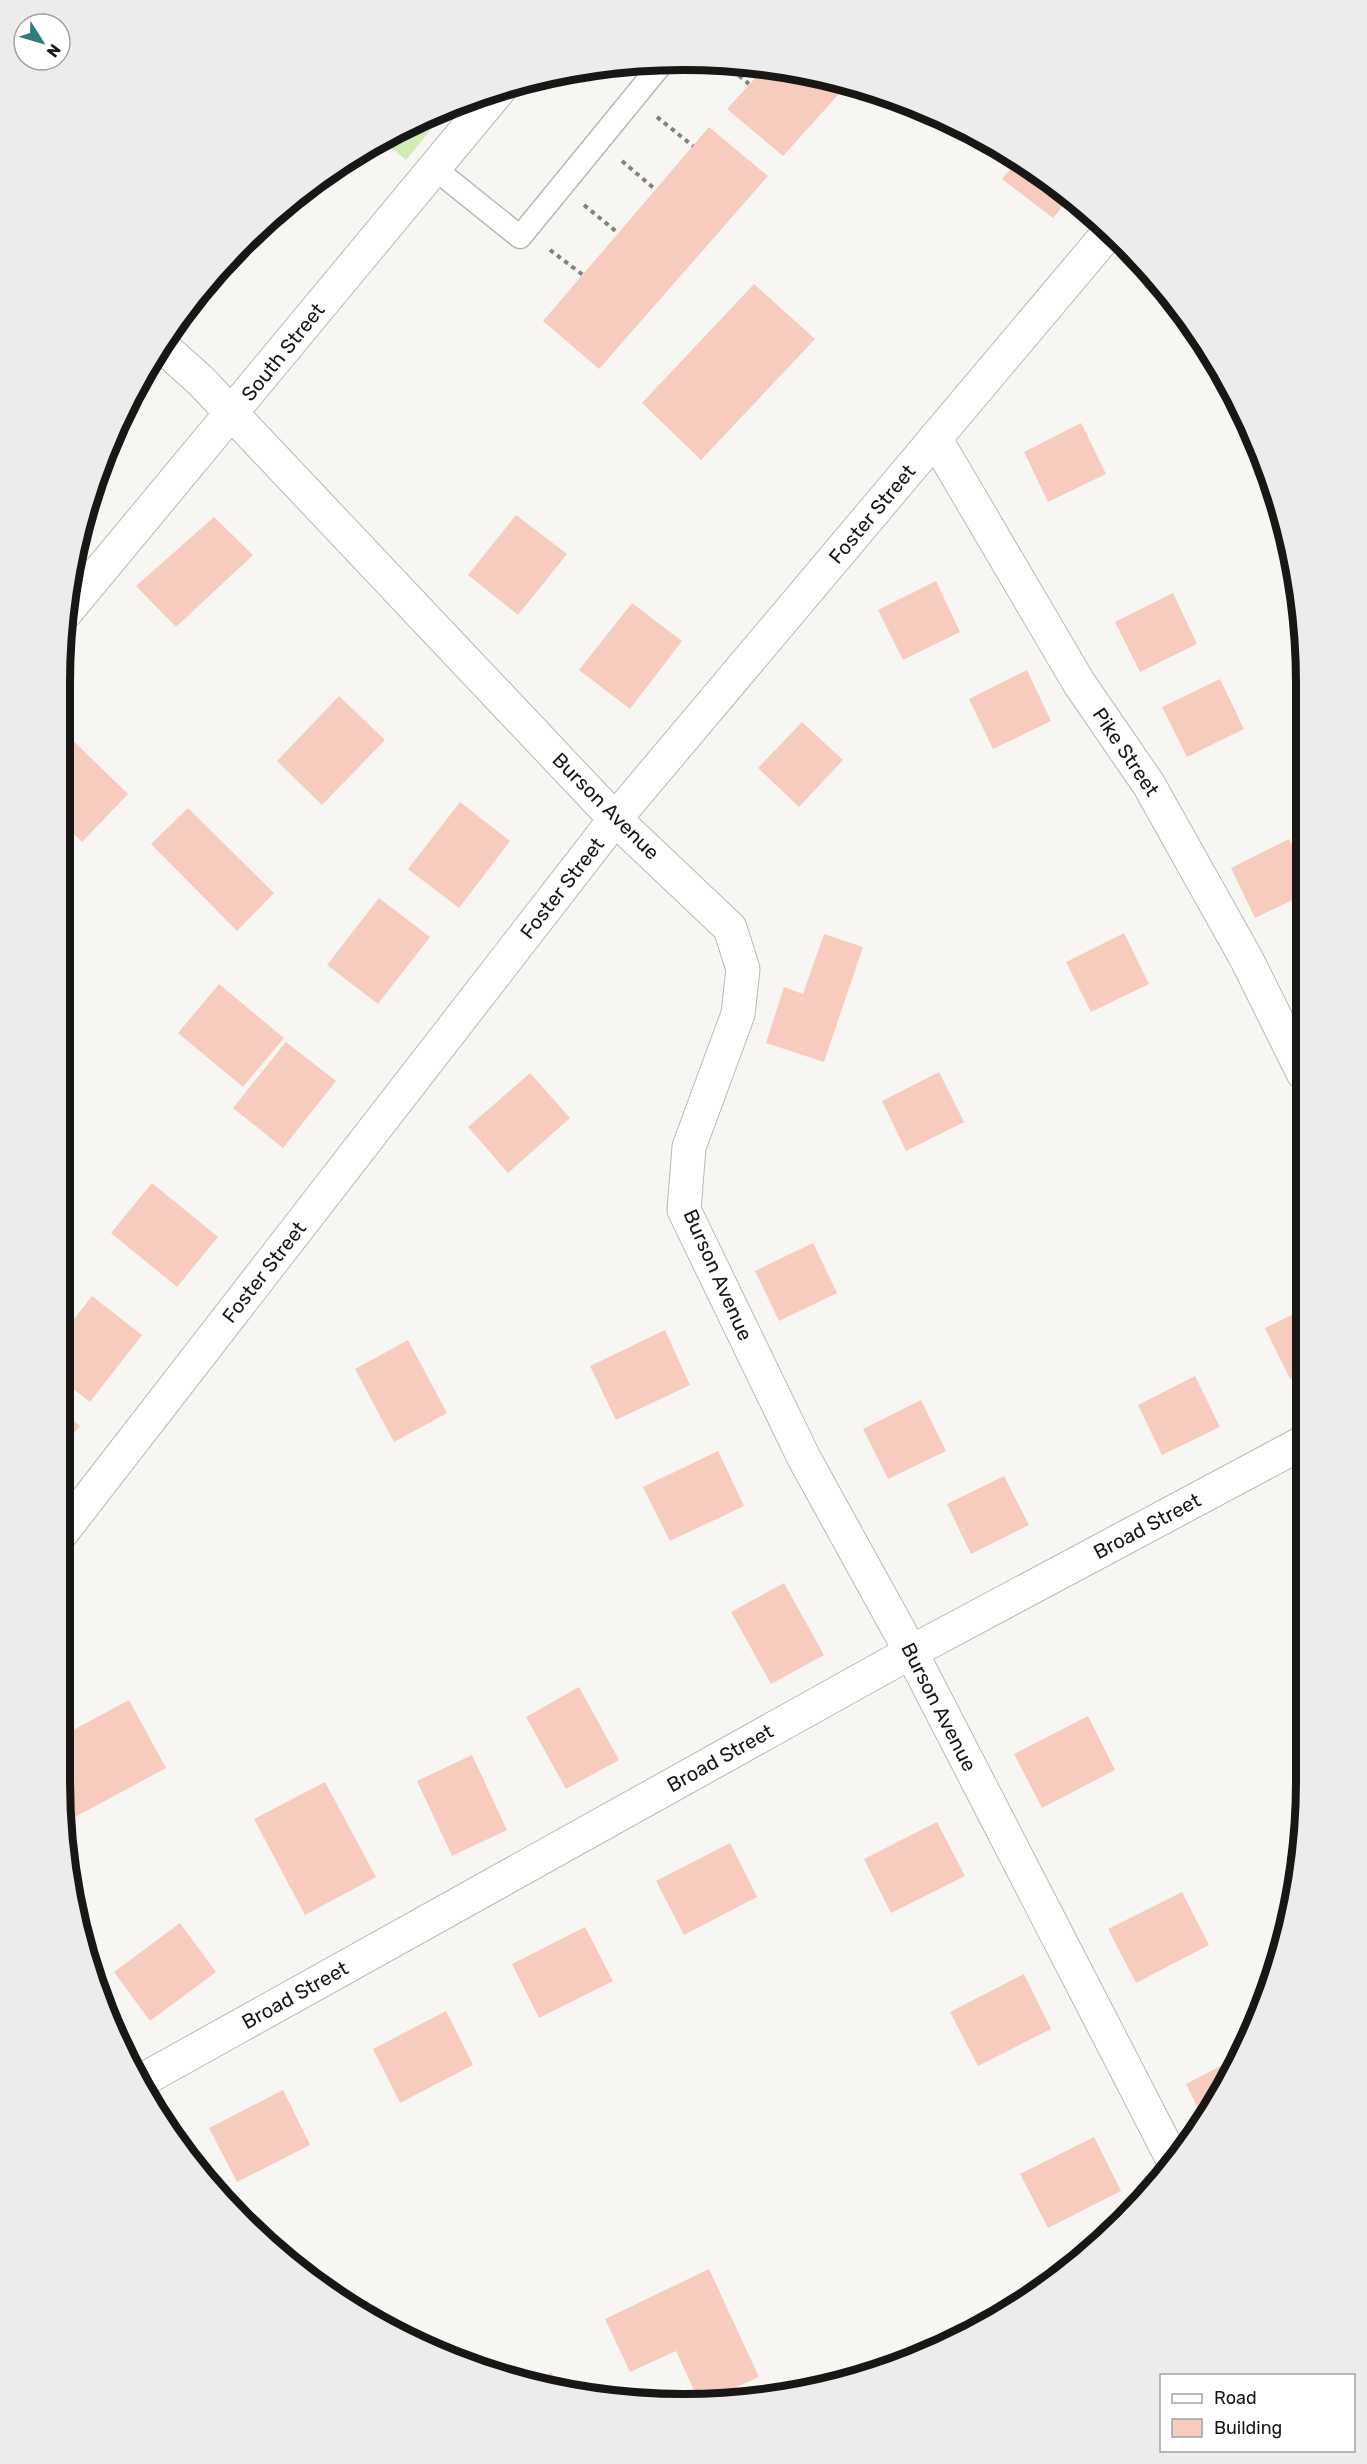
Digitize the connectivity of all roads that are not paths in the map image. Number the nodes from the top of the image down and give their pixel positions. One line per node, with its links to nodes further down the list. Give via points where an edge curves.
1 (655, 71): 3 (lane, via 520,237)
2 (489, 102): 3 (street, South Street)
3 (434, 168): 6 (street, South Street)
4 (1104, 238): 7 (street, Foster Street)
5 (169, 352): 6 (street, Burson Avenue)
6 (232, 414): 8 (street, South Street); 9 (street, Burson Avenue)
7 (935, 438): 9 (street, Foster Street); 10 (street, Pike Street, via 1079,682 1149,785 1247,960)
8 (77, 599)
9 (615, 819): 12 (street, Foster Street); 13 (street, Burson Avenue, via 730,928 743,969 738,1014 688,1147 684,1210 804,1458)
10 (1297, 1061)
11 (1297, 1446): 13 (street, Broad Street)
12 (70, 1522)
13 (911, 1652): 14 (street, Broad Street); 15 (street, Burson Avenue)
14 (148, 2077)
15 (1170, 2154)

